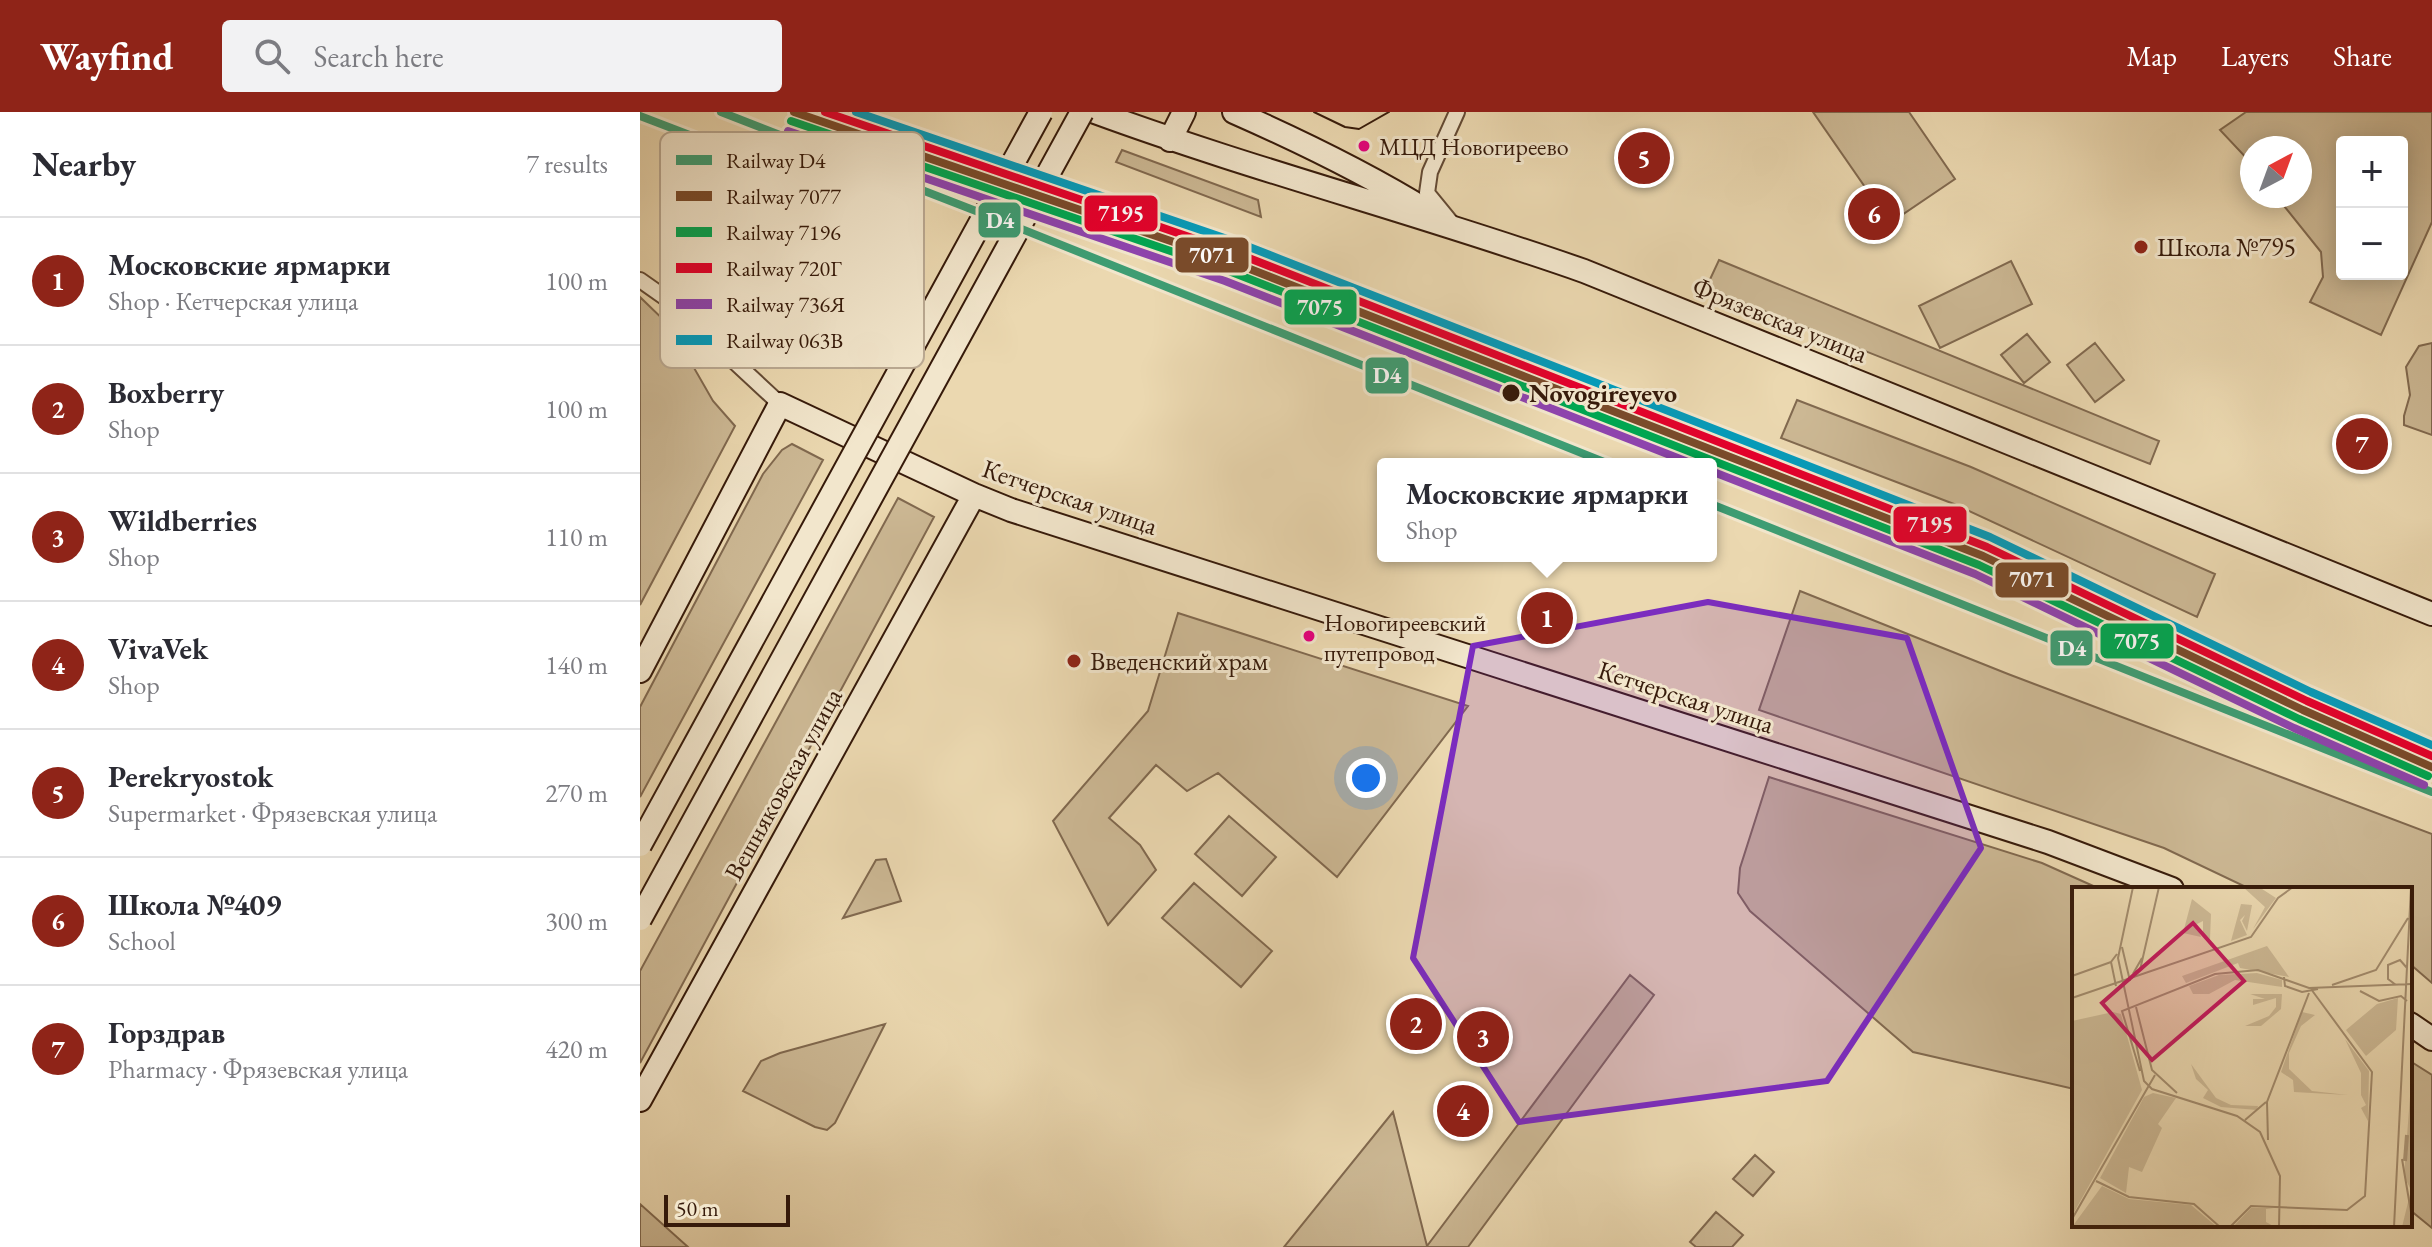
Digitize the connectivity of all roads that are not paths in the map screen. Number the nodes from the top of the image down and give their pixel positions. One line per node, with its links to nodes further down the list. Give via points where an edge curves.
1 (1041, 112): 11 (main road, bridge)
2 (1082, 112): 20 (main road, bridge)
3 (1095, 112): 7 (main road, Фрязевская улица)
4 (1184, 112): 7 (main road)
5 (1234, 112): 8 (main road, via 1319,149)
6 (1457, 112): 8 (street, via 1430,172 1427,193)
7 (1170, 140): 8 (main road, Фрязевская улица)
8 (1457, 229): 16 (main road, Фрязевская улица, via 1584,271)
9 (640, 280): 10 (street)
10 (660, 294)
11 (924, 326)
12 (742, 368): 14 (street)
13 (901, 368): 18 (main road, bridge)
14 (780, 404): 15 (main road, Кетчерская улица); 17 (main road)
15 (974, 495): 19 (main road, Кетчерская улица, via 2048,842); 23 (main road, Вешняковская улица)
16 (2432, 614)
17 (640, 671)
18 (640, 845)
19 (2167, 887)
20 (640, 919)
21 (2412, 1025): 22 (main road)
22 (2432, 1039)
23 (640, 1100)

